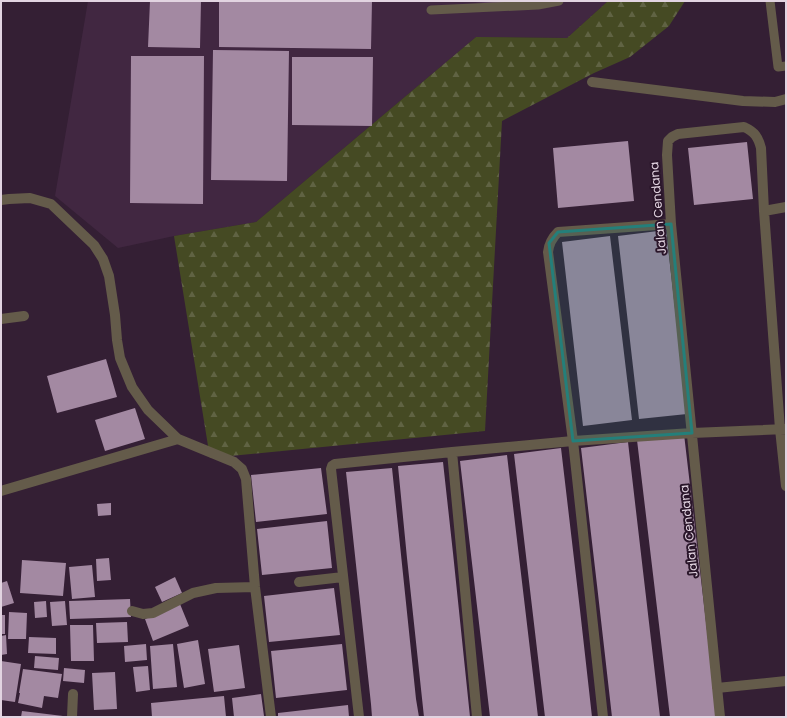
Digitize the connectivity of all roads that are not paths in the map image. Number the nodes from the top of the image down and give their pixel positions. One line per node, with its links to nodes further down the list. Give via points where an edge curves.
1 (559, 1): 3 (lane, via 538,5)
2 (770, 1): 4 (lane, via 778,67)
3 (431, 10)
4 (786, 66)
5 (592, 82): 6 (street, via 743,101 775,102)
6 (786, 99)
7 (1, 200): 15 (street, via 30,198 51,204 94,245 103,259 109,276 120,358 132,387 148,410)
8 (786, 207): 9 (street)
9 (764, 211): 10 (street, Jalan Cendana, via 761,148 759,139 752,130 744,127 678,134 668,141 666,155); 13 (street, Jalan Cendana)
10 (672, 224): 14 (street, Jalan Cendana); 16 (street, via 558,232 549,244)
11 (24, 316): 12 (street)
12 (1, 319)
13 (783, 429): 14 (street); 18 (street, Jalan Cendana)
14 (692, 433): 16 (street); 25 (street, Jalan Cendana)
15 (178, 439): 19 (street); 22 (street, via 234,462 242,469 246,479)
16 (573, 441): 17 (street); 31 (street)
17 (452, 452): 20 (street, via 338,463 332,466); 30 (street)
18 (786, 486)
19 (1, 491)
20 (343, 577): 21 (street); 29 (street)
21 (299, 582)
22 (255, 587): 23 (street, via 216,588 193,593 153,613); 28 (street)
23 (132, 611)
24 (786, 681): 25 (street)
25 (717, 688): 32 (street, Jalan Cendana)
26 (73, 694): 27 (street)
27 (72, 717)
28 (271, 717)
29 (359, 717)
30 (477, 717)
31 (603, 717)
32 (720, 717)

